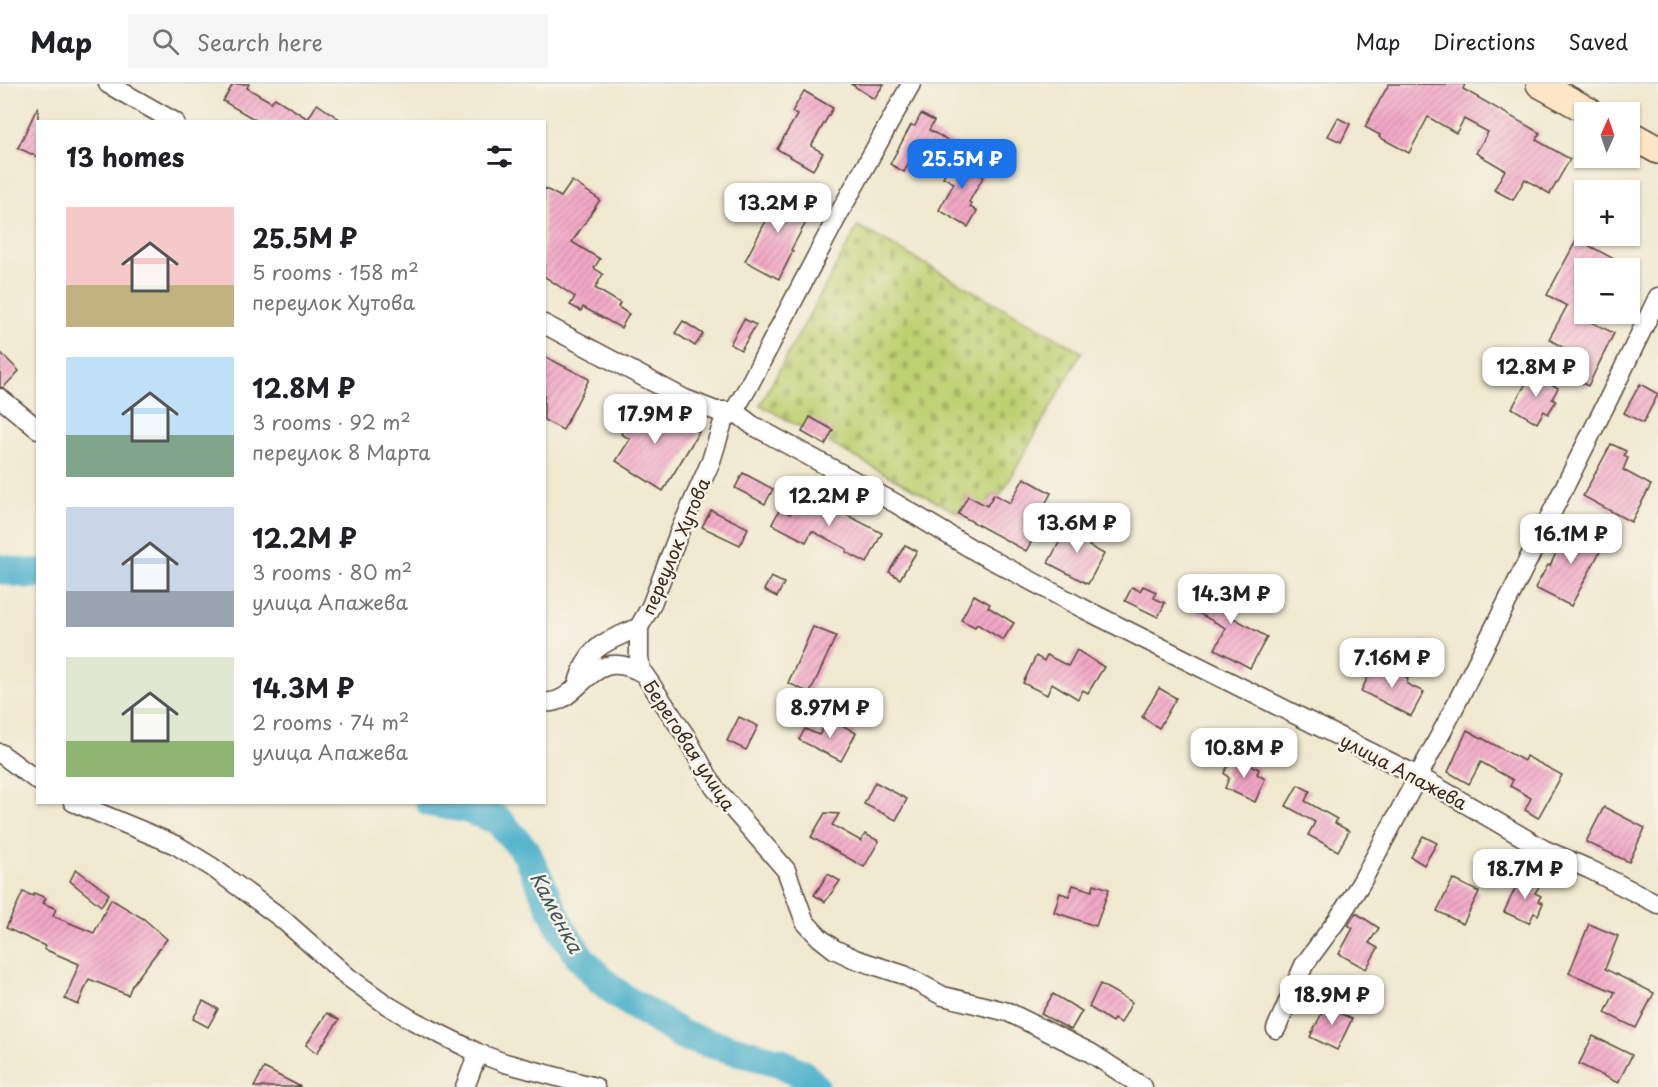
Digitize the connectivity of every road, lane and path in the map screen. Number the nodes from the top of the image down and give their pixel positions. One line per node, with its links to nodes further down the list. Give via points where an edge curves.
1 (108, 84): 5 (street)
2 (911, 84): 11 (street, переулок Хутова)
3 (1540, 84): 4 (street)
4 (1574, 103)
5 (171, 120)
6 (1640, 140): 7 (street)
7 (1658, 150)
8 (1658, 297): 18 (street)
9 (546, 325): 11 (street, улица Апажева, via 683,398 716,411)
10 (0, 398): 12 (street)
11 (734, 411): 13 (street, переулок Хутова, via 723,422 711,461); 18 (street, улица Апажева, via 752,425 977,552)
12 (36, 427)
13 (639, 627): 14 (street); 15 (street, via 597,648)
14 (641, 672): 15 (street, Береговая улица, via 610,666); 26 (street, Береговая улица, via 658,693 714,787 786,870 805,922 820,938 855,959 904,975 943,996 1008,1012 1092,1053)
15 (578, 683): 16 (street, Береговая улица, via 565,698)
16 (546, 702)
17 (0, 753): 19 (street)
18 (1418, 776): 21 (street, улица Апажева, via 1545,850); 22 (street, via 1361,883 1304,965)
19 (36, 780)
20 (78, 804): 23 (street, via 176,845 212,867 281,918 374,996)
21 (1658, 904)
22 (1276, 1029)
23 (478, 1053): 24 (street); 25 (street)
24 (465, 1087)
25 (595, 1087)
26 (1143, 1087)

